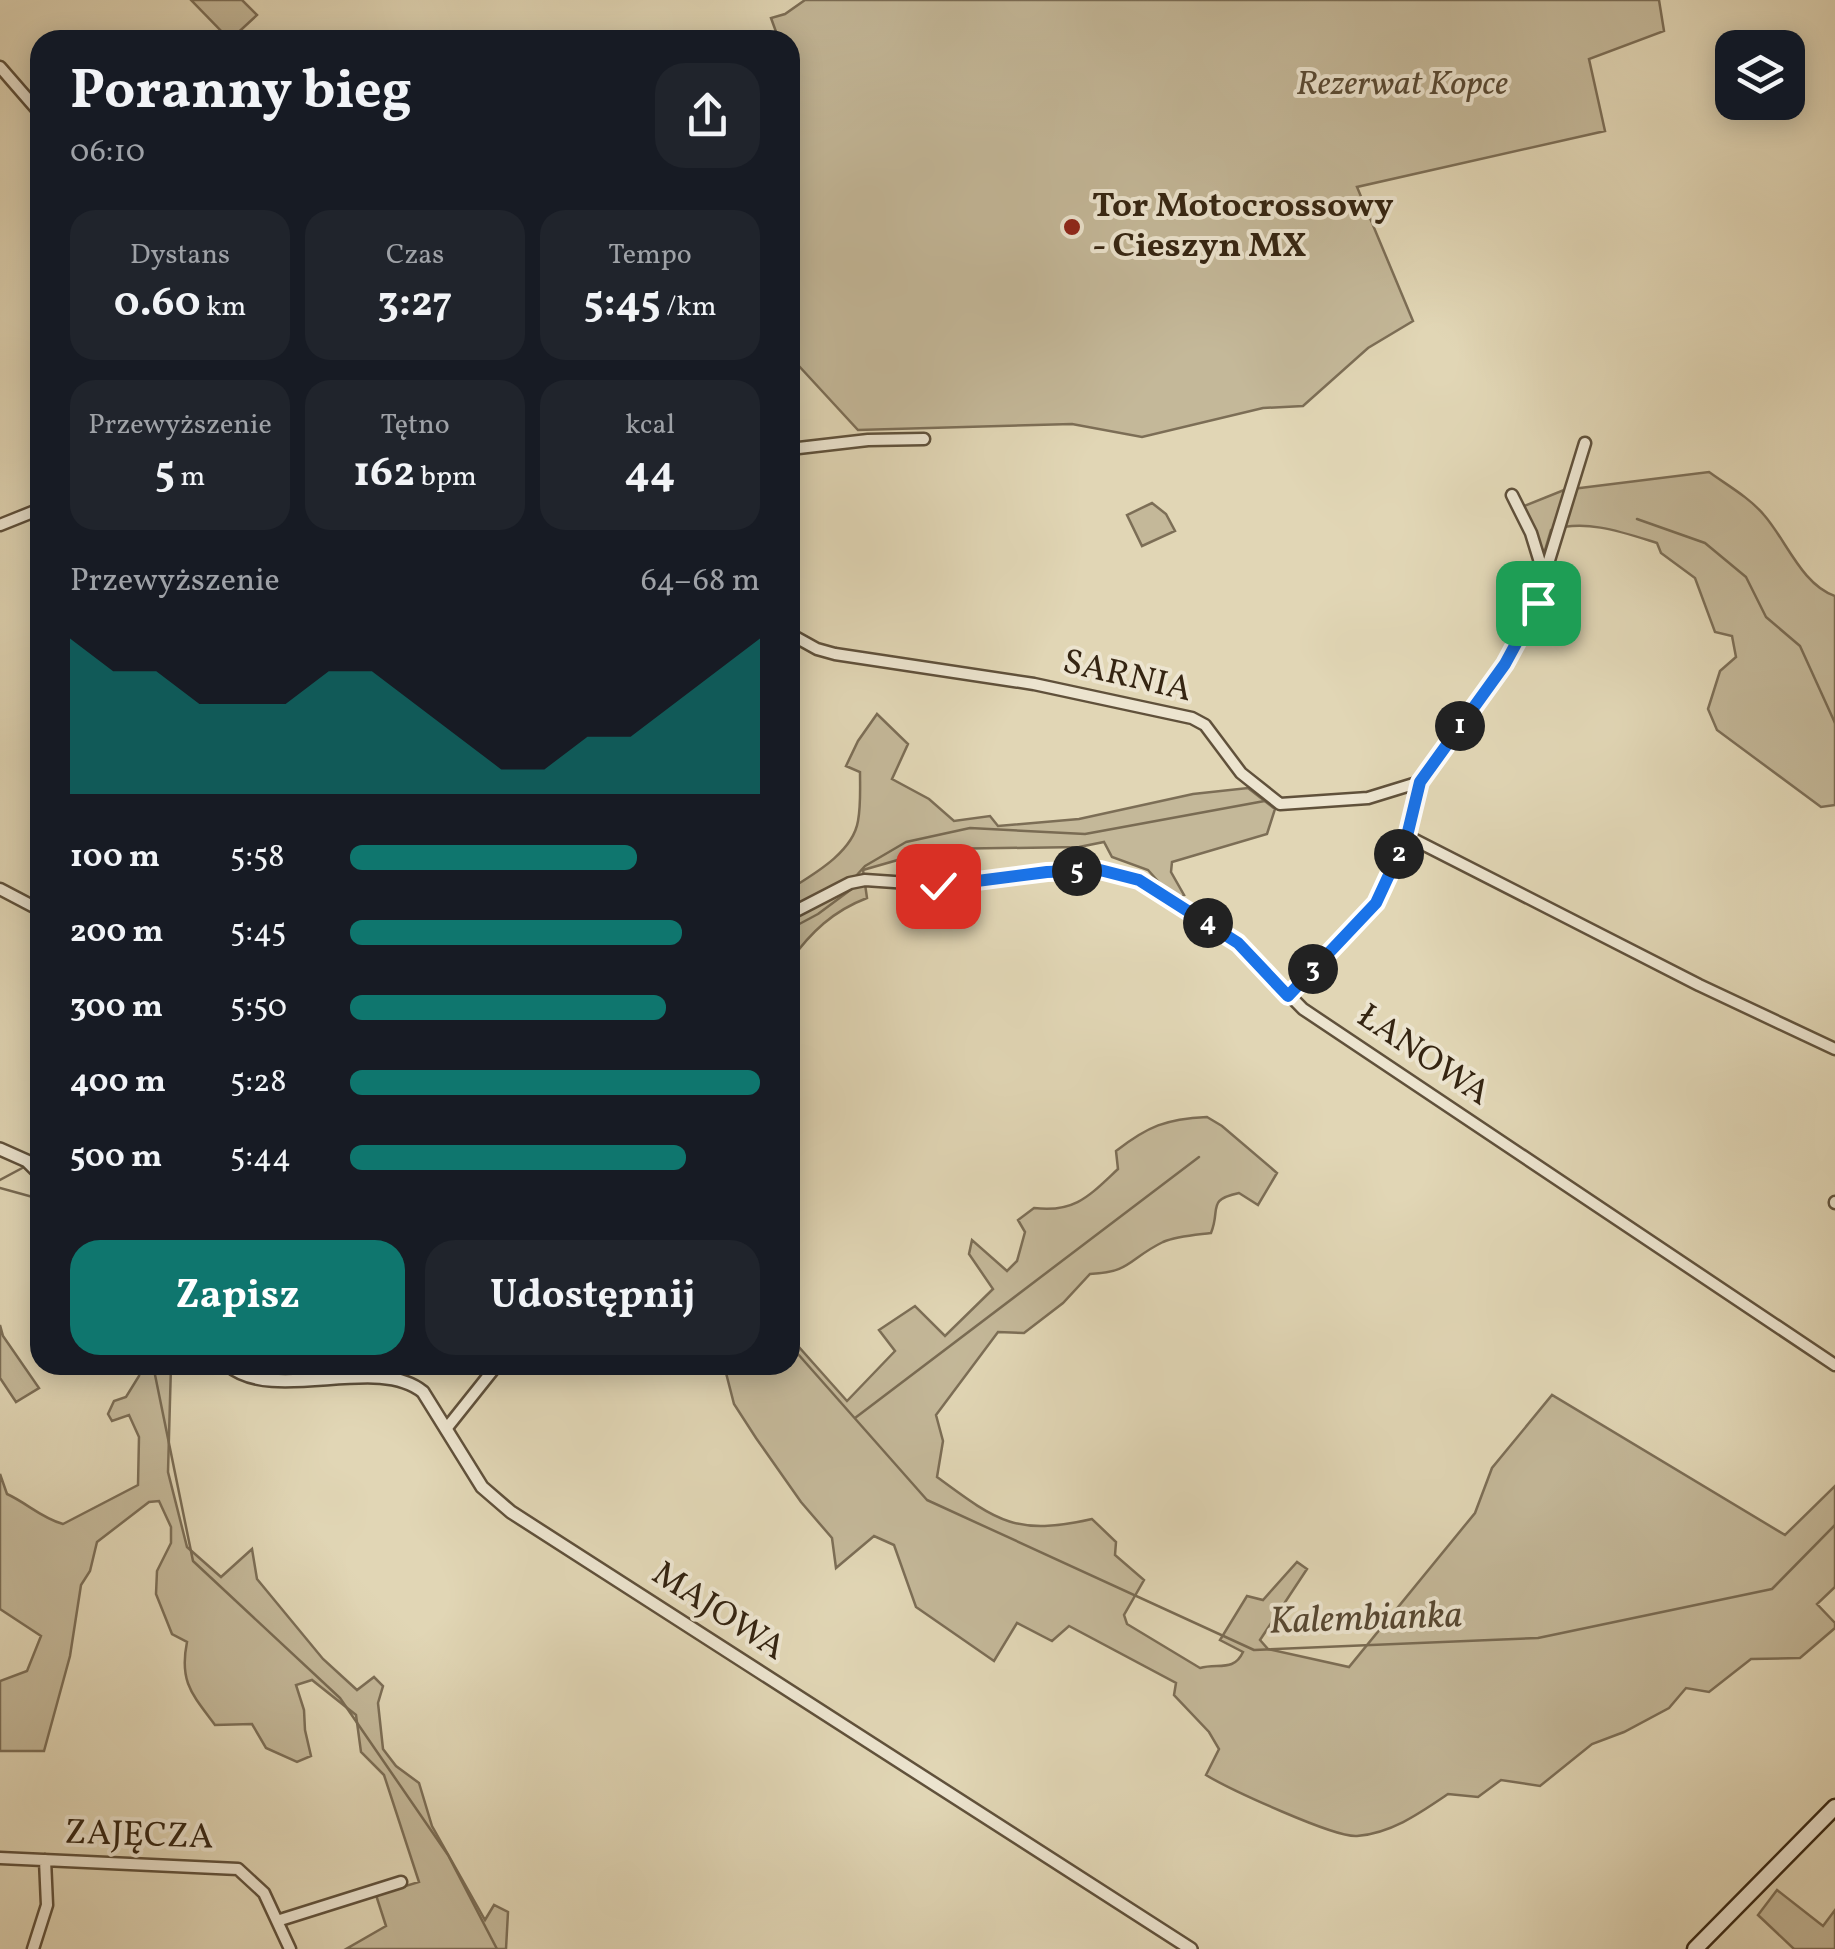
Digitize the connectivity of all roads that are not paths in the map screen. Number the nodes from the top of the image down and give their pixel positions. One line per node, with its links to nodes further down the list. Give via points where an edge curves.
1 (0, 67): 2 (street)
2 (30, 102)
3 (924, 439): 5 (street)
4 (1585, 443): 9 (street)
5 (800, 448)
6 (1512, 495): 9 (street)
7 (30, 512): 8 (street)
8 (0, 525)
9 (1544, 573): 11 (street, via 1538,603 1505,664)
10 (800, 638): 11 (street, SARNIA, via 835,654 1034,684 1192,718 1205,725 1241,773 1280,804 1368,798)
11 (1420, 782): 12 (street)
12 (1407, 836): 16 (street, via 1376,903); 17 (street)
13 (0, 889): 14 (street)
14 (30, 905)
15 (800, 909): 16 (street, ŁANOWA, via 865,880 938,886 1100,870 1139,880 1238,943)
16 (1288, 996): 20 (street, ŁANOWA)
17 (1835, 1049)
18 (0, 1149): 19 (street)
19 (30, 1165)
20 (1835, 1365)
21 (243, 1375): 23 (street, MAJOWA, via 414,1384)
22 (488, 1375): 23 (street)
23 (446, 1429): 31 (street, MAJOWA, via 482,1487 510,1512)
24 (1835, 1807): 32 (main road)
25 (0, 1858): 26 (street, ZAJĘCZA)
26 (46, 1860): 28 (street, ZAJĘCZA, via 238,1869 257,1884); 29 (street, via 47,1905)
27 (402, 1882): 28 (street)
28 (277, 1921): 30 (street, ZAJĘCZA)
29 (33, 1949)
30 (290, 1949)
31 (1191, 1949)
32 (1695, 1949)

